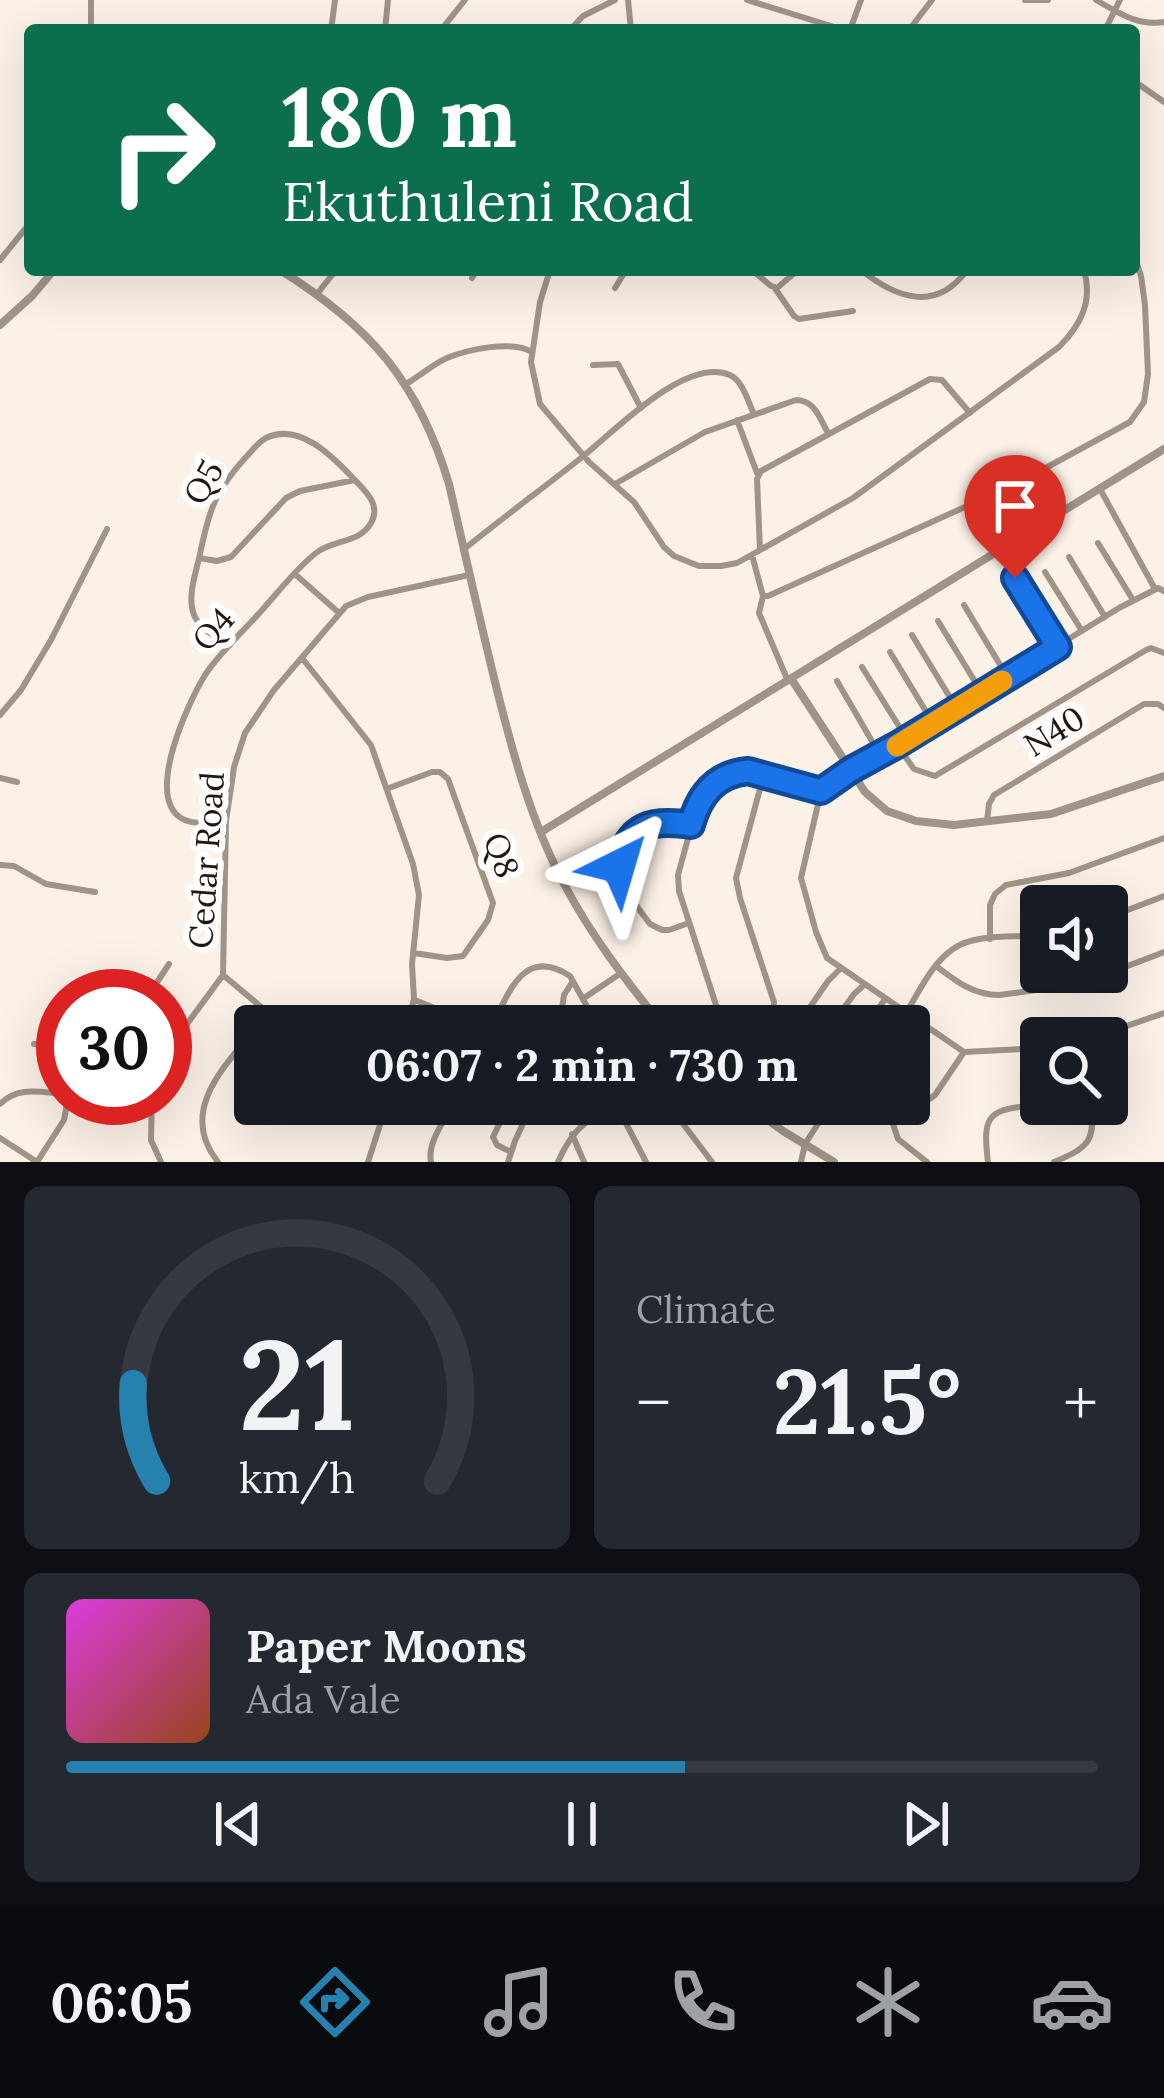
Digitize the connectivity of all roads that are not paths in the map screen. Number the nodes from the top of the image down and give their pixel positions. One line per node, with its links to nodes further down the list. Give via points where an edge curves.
1 (465, 0): 10 (street)
2 (615, 0): 14 (street)
3 (750, 0): 15 (street)
4 (932, 0): 16 (street)
5 (1025, 0): 6 (street)
6 (1048, 0)
7 (1096, 0): 9 (street)
8 (1120, 0): 9 (street)
9 (1114, 10): 11 (street, via 1142,23); 17 (street)
10 (448, 21): 12 (street); 13 (street)
11 (1164, 22)
12 (446, 24)
13 (452, 24)
14 (576, 24)
15 (814, 24)
16 (914, 24)
17 (1108, 24)
18 (24, 230): 19 (street)
19 (0, 260)
20 (1140, 273): 62 (street, via 1148,374 1144,402 1130,422 1018,483)
21 (49, 276): 35 (street)
22 (290, 276): 33 (street)
23 (331, 276): 33 (street)
24 (548, 276): 36 (street)
25 (622, 276): 32 (street)
26 (760, 276): 31 (street)
27 (791, 276): 31 (street)
28 (870, 276): 29 (street, via 914,297 934,296)
29 (962, 276)
30 (1085, 276): 40 (street, via 1086,306 1070,336)
31 (774, 287): 34 (street, via 799,320)
32 (615, 288)
33 (317, 293): 38 (street)
34 (853, 311)
35 (0, 325)
36 (532, 352): 38 (street, via 495,347 452,357); 45 (street, via 540,404)
37 (593, 365): 39 (street, via 618,364)
38 (406, 385): 52 (street, via 439,452)
39 (641, 408): 41 (street, via 679,382 725,374 740,383); 45 (street)
40 (970, 413): 43 (street, via 935,378); 53 (street, via 878,482)
41 (754, 414): 42 (street); 43 (street, via 803,400)
42 (736, 420): 46 (street); 48 (street)
43 (828, 434): 46 (street)
44 (1164, 449): 49 (street)
45 (584, 456): 48 (street); 52 (street)
46 (758, 475): 53 (street)
47 (355, 480): 55 (street, via 292,494 231,557); 55 (street, Q5, via 317,445 267,437 215,497); 57 (street, Q4, via 374,502 371,524 319,550)
48 (615, 484): 53 (street, via 683,561 722,566)
49 (1100, 489): 61 (street); 77 (street)
50 (106, 529): 82 (street, via 51,640)
51 (1098, 543): 63 (street)
52 (463, 550): 58 (street)
53 (756, 552): 62 (street)
54 (1069, 557): 66 (street)
55 (199, 559): 70 (street, Q5, via 194,616)
56 (1045, 572): 68 (street)
57 (296, 574): 65 (street); 70 (street, Q4)
58 (469, 574): 65 (street, via 368,597); 97 (street)
59 (1015, 578): 71 (street)
60 (1164, 578): 61 (street)
61 (1159, 589): 63 (street)
62 (764, 596): 77 (street, via 759,613)
63 (1133, 600): 66 (street)
64 (964, 604): 76 (street)
65 (339, 612): 74 (street, Cedar Road)
66 (1105, 617): 68 (street)
67 (938, 621): 79 (street)
68 (1082, 632): 71 (street)
69 (912, 635): 81 (street)
70 (230, 645): 94 (street, Q4, via 202,679 166,785 169,805 184,820)
71 (1058, 647): 76 (street)
72 (890, 652): 83 (street)
73 (1164, 653): 85 (street, via 1151,647 934,776 914,769)
74 (302, 658): 92 (street, via 363,731); 94 (street, Cedar Road, via 244,733)
75 (862, 667): 84 (street)
76 (1008, 678): 79 (street)
77 (790, 681): 87 (street); 97 (street)
78 (837, 681): 86 (street)
79 (982, 693): 81 (street)
80 (1164, 708): 95 (street, N40, via 1144,704 994,795)
81 (957, 709): 83 (street)
82 (0, 715)
83 (933, 723): 84 (street)
84 (907, 739): 85 (street)
85 (897, 745): 86 (street)
86 (880, 755): 87 (street)
87 (851, 770): 93 (street); 95 (street, via 872,800 897,816 948,825)
88 (764, 775): 93 (street); 96 (street, via 742,770 709,787); 127 (street, via 736,888)
89 (1164, 776): 95 (street, via 1066,810)
90 (0, 778): 91 (street)
91 (17, 782)
92 (388, 788): 106 (street, via 418,882); 106 (street, Q8, via 432,772 448,779 493,903 463,956)
93 (821, 791): 111 (street, via 801,878 821,949)
94 (226, 821): 113 (street, Cedar Road)
95 (987, 821)
96 (691, 825): 103 (street, via 678,875); 103 (street, via 656,822 636,831 619,866 621,885 650,925)
97 (541, 832): 112 (street)
98 (1164, 838): 105 (street, via 1069,873 1006,885 991,900)
99 (0, 865): 100 (street)
100 (94, 892)
101 (1164, 896): 102 (street)
102 (1128, 910)
103 (689, 923): 126 (street)
104 (1020, 937): 105 (street)
105 (989, 939): 109 (street, via 953,948)
106 (414, 952): 116 (street)
107 (1164, 952): 109 (street, via 1081,984 999,995 973,991)
108 (169, 964): 110 (street)
109 (937, 966): 132 (street)
110 (166, 969)
111 (840, 969): 115 (street); 128 (street)
112 (621, 973): 117 (street); 125 (street)
113 (223, 975): 119 (street); 134 (street, Cedar Road)
114 (573, 981): 117 (street); 122 (street, via 546,967 524,971); 123 (street)
115 (864, 985): 118 (street); 129 (street)
116 (414, 999): 120 (street); 121 (street)
117 (583, 999): 124 (street)
118 (885, 999): 130 (street); 131 (street)
119 (259, 1005)
120 (412, 1005)
121 (428, 1005)
122 (503, 1005)
123 (562, 1005)
124 (587, 1005)
125 (646, 1005)
126 (716, 1005)
127 (774, 1005)
128 (811, 1005)
129 (846, 1005)
130 (881, 1005)
131 (894, 1005)
132 (913, 1005)
133 (1164, 1012): 135 (street)
134 (192, 1017)
135 (1128, 1025)
136 (930, 1029): 138 (street)
137 (1020, 1049): 138 (street)
138 (964, 1052): 141 (street)
139 (234, 1057): 164 (street, via 204,1103 202,1130)
140 (36, 1093): 142 (street, via 20,1091)
141 (930, 1100)
142 (0, 1104)
143 (1020, 1107): 174 (street, via 992,1115)
144 (61, 1125): 162 (street)
145 (151, 1125): 163 (street)
146 (380, 1125): 165 (street)
147 (443, 1125): 166 (street)
148 (498, 1125): 160 (street, via 493,1137)
149 (523, 1125): 160 (street)
150 (583, 1125): 157 (street)
151 (627, 1125): 170 (street)
152 (683, 1125): 161 (street)
153 (777, 1125): 159 (street)
154 (817, 1125): 159 (street)
155 (894, 1125): 173 (street, via 898,1139)
156 (1094, 1125): 175 (street, via 1090,1140)
157 (572, 1134): 168 (street); 169 (street)
158 (0, 1138): 162 (street)
159 (805, 1144): 171 (street); 172 (street)
160 (511, 1152): 167 (street)
161 (708, 1161)
162 (37, 1162)
163 (160, 1162)
164 (218, 1162)
165 (368, 1162)
166 (431, 1162)
167 (508, 1162)
168 (558, 1162)
169 (584, 1162)
170 (646, 1162)
171 (801, 1162)
172 (834, 1162)
173 (927, 1162)
174 (988, 1162)
175 (1054, 1162)

